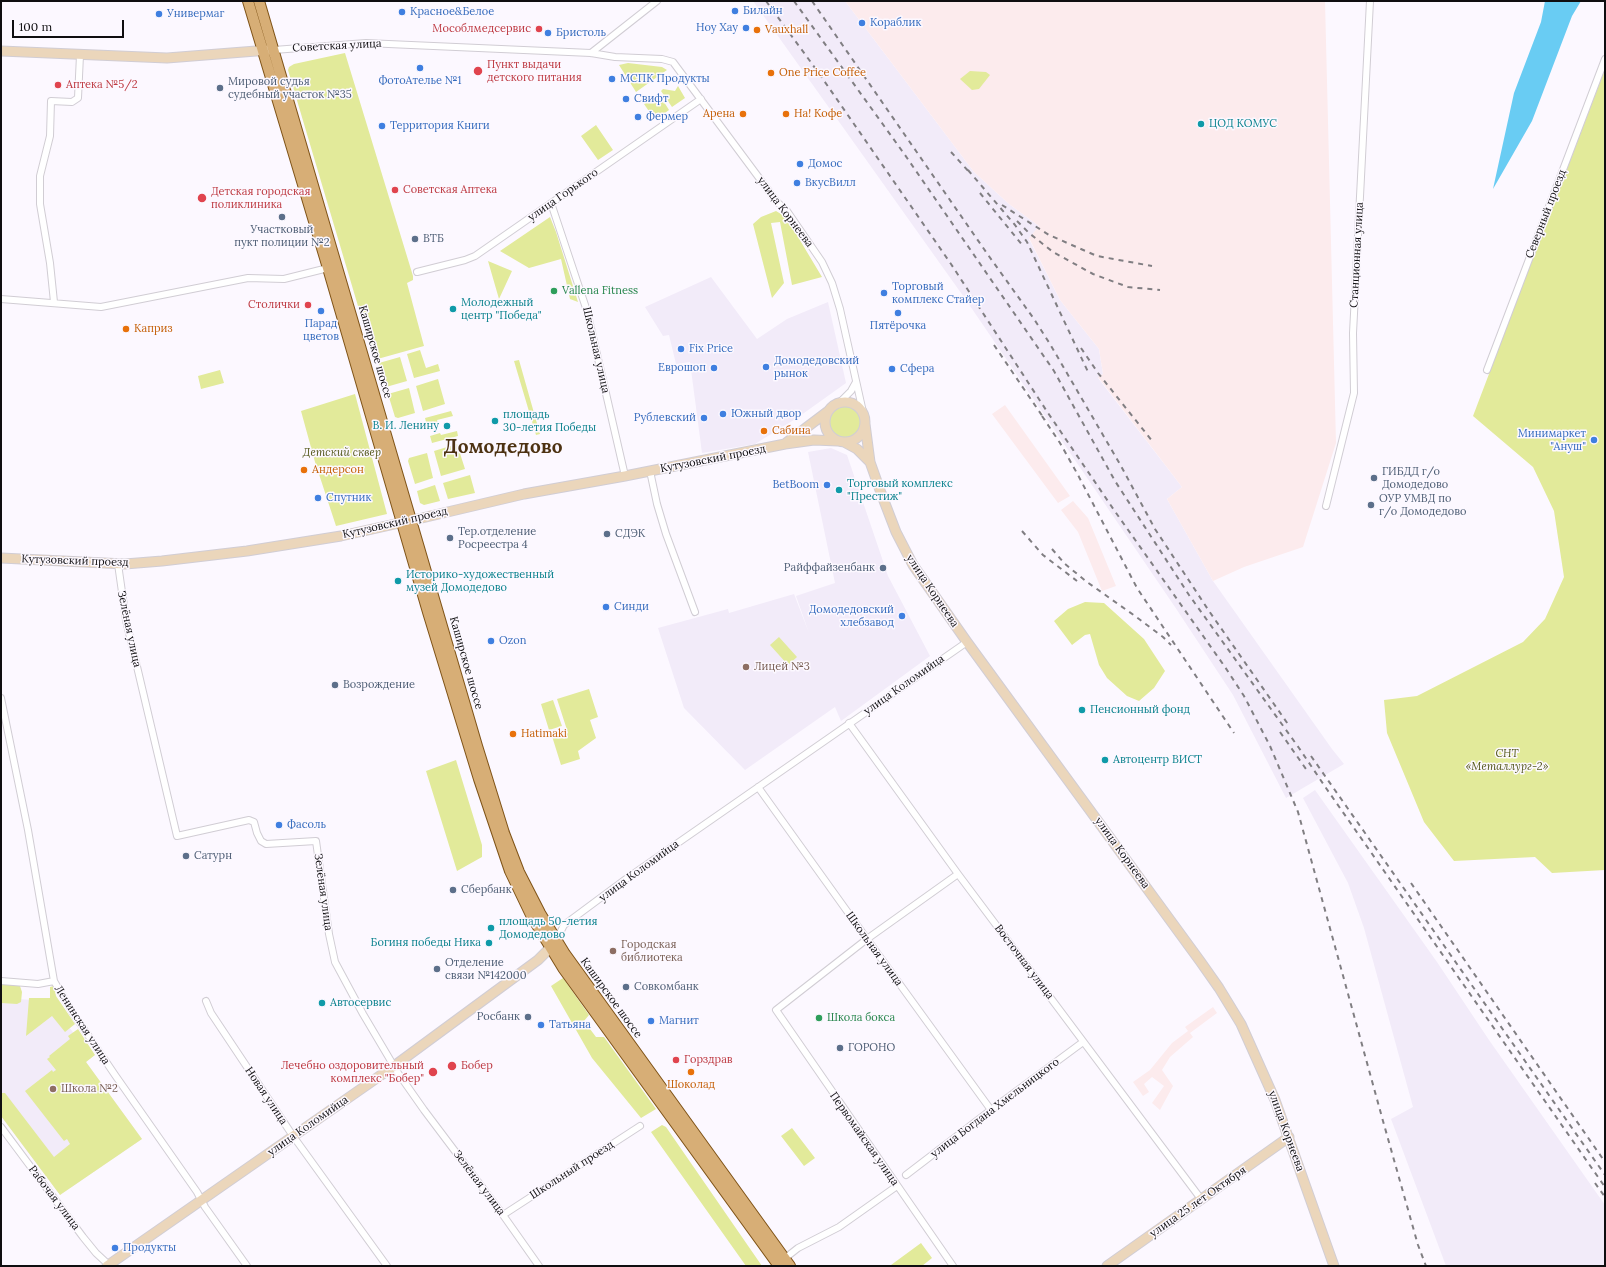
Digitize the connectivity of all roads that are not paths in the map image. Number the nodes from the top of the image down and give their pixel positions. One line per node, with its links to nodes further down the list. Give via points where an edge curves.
1 (248, 1): 7 (main road, Каширское шоссе)
2 (259, 1): 5 (main road, Каширское шоссе)
3 (657, 1): 8 (street)
4 (1370, 1): 29 (street, Станционная улица, via 1353,333 1354,393)
5 (274, 50): 7 (street, Советская улица); 8 (street, Советская улица, via 366,43); 30 (main road, Каширское шоссе)
6 (1, 51): 9 (street, Советская улица)
7 (263, 51): 9 (street, Советская улица, via 167,58); 14 (main road, Каширское шоссе)
8 (591, 53): 11 (street, Советская улица)
9 (80, 55): 17 (street, via 78,98 72,102 51,102 50,136 40,176 40,204)
10 (1605, 58): 18 (street, Северный проезд)
11 (673, 62): 12 (street, улица Корнеева)
12 (702, 99): 13 (street, улица Горького); 19 (street, улица Корнеева, via 820,259 840,309)
13 (551, 203): 15 (street, улица Горького, via 475,256); 28 (street, Школьная улица, via 587,311)
14 (328, 268): 17 (street, via 284,278 248,278 101,307); 30 (main road, Каширское шоссе)
15 (417, 272)
16 (1, 299): 17 (street)
17 (54, 302)
18 (1487, 370)
19 (856, 382): 20 (street, via 854,388); 22 (street, улица Корнеева)
20 (840, 402): 21 (street); 22 (street, via 852,402)
21 (827, 412): 24 (street, via 825,417 828,434); 25 (street)
22 (863, 412): 23 (street)
23 (866, 424): 24 (street, via 857,438 852,441); 26 (street)
24 (841, 441): 25 (street, Кутузовский проезд, via 814,440); 26 (street, via 857,449)
25 (785, 444): 27 (street, Кутузовский проезд)
26 (870, 462): 34 (street, улица Корнеева, via 903,548)
27 (650, 471): 28 (street, Кутузовский проезд); 33 (street, via 666,534)
28 (625, 476): 30 (street, Кутузовский проезд, via 524,494)
29 (1326, 506)
30 (407, 522): 32 (street, Кутузовский проезд, via 247,551); 40 (main road, Каширское шоссе, via 504,832)
31 (1, 558): 32 (street, Кутузовский проезд)
32 (118, 564): 45 (street, Зелёная улица, via 126,620 176,836 249,820 254,822 261,842 266,844 316,841 335,962)
33 (695, 612)
34 (967, 642): 36 (street, улица Коломийца); 50 (street, улица Корнеева, via 1220,988 1255,1053)
35 (1, 698): 42 (street, Ленинская улица, via 28,830)
36 (849, 723): 37 (street, улица Коломийца); 38 (street, Восточная улица)
37 (758, 787): 39 (street, Школьная улица); 40 (street, улица Коломийца, via 564,925)
38 (958, 874): 39 (street); 44 (street, Восточная улица)
39 (866, 939): 46 (street, Школьная улица); 52 (street, Первомайская улица, via 776,1010)
40 (553, 944): 45 (street, улица Коломийца, via 538,960); 56 (main road, Каширское шоссе)
41 (1, 981): 42 (street, via 42,984)
42 (54, 981): 54 (street, Ленинская улица, via 90,1038)
43 (206, 1000): 49 (street, Новая улица, via 211,1013)
44 (1083, 1042): 46 (street, улица Богдана Хмельницкого); 53 (street, Восточная улица)
45 (394, 1066): 49 (street, улица Коломийца); 55 (street, Зелёная улица)
46 (991, 1110): 51 (street, улица Богдана Хмельницкого)
47 (640, 1126): 55 (street, Школьный проезд)
48 (1, 1127): 57 (street, Рабочая улица, via 87,1242)
49 (293, 1136): 54 (street, улица Коломийца); 59 (street, Новая улица)
50 (1289, 1137): 53 (street, улица 25 лет Октября); 63 (street, улица Корнеева)
51 (906, 1175)
52 (897, 1186): 56 (street, via 839,1227 798,1248); 61 (street, Первомайская улица)
53 (1201, 1199): 62 (street, улица 25 лет Октября)
54 (202, 1200): 57 (street, улица Коломийца); 58 (street, Ленинская улица)
55 (503, 1215): 60 (street, Зелёная улица)
56 (784, 1264)
57 (108, 1266)
58 (247, 1266)
59 (387, 1266)
60 (539, 1266)
61 (953, 1266)
62 (1106, 1266)
63 (1334, 1266)

